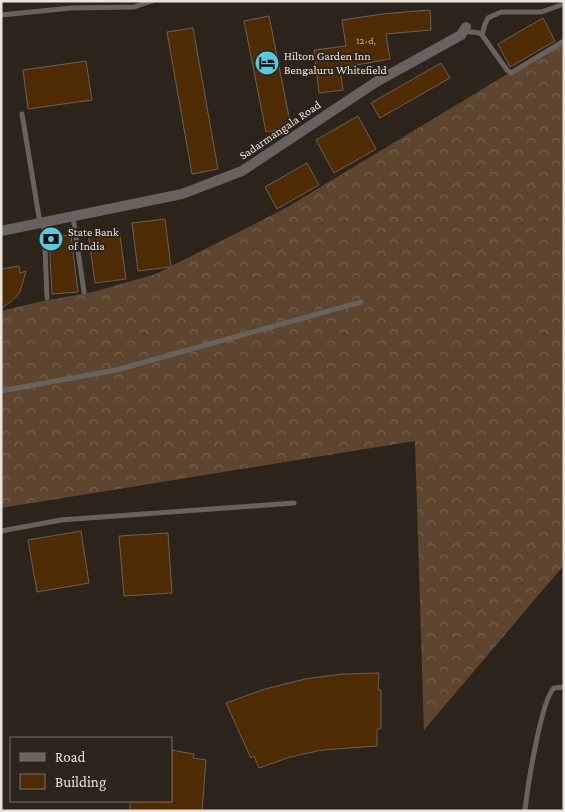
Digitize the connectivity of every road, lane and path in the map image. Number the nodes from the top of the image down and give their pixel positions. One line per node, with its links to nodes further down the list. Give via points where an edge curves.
1 (152, 1): 3 (lane, via 134,7 71,8)
2 (564, 4): 5 (lane, via 541,12 502,12 488,18)
3 (1, 15)
4 (465, 29): 5 (lane); 8 (street, Sadarmangala Road, via 461,35 376,82 242,171 182,194)
5 (482, 35): 6 (lane, via 511,73)
6 (564, 41)
7 (22, 114): 9 (lane)
8 (73, 217): 9 (street, Sadarmangala Road); 11 (lane)
9 (42, 223): 10 (street, Sadarmangala Road); 12 (lane)
10 (1, 230)
11 (84, 292)
12 (47, 298)
13 (361, 302): 14 (lane, via 116,370)
14 (1, 391)
15 (294, 503): 16 (lane, via 61,520)
16 (1, 531)
17 (564, 687): 18 (lane, via 554,688 548,697)
18 (525, 811)

